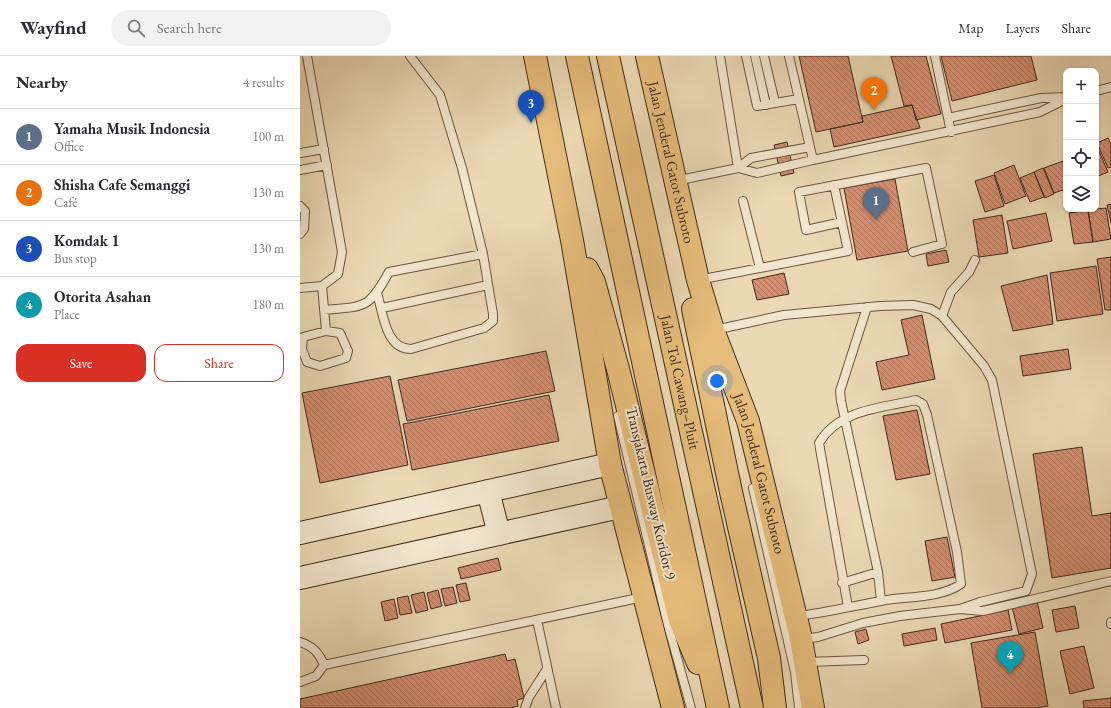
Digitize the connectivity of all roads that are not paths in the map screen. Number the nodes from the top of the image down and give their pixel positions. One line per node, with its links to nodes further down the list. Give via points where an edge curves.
1 (307, 56): 24 (lane)
2 (410, 56): 38 (lane, via 440,95 462,168)
3 (535, 56): 36 (highway)
4 (577, 56): 83 (highway, Jalan Tol Cawang–Pluit)
5 (608, 56): 84 (highway, Jalan Tol Cawang–Pluit)
6 (636, 56): 85 (highway, via 768,650)
7 (647, 56): 30 (highway, Jalan Jenderal Gatot Subroto)
8 (720, 56): 28 (lane)
9 (746, 56): 20 (lane, via 757,106)
10 (755, 56): 20 (lane)
11 (764, 56): 19 (lane)
12 (788, 56): 17 (lane)
13 (934, 56): 21 (lane)
14 (1111, 87): 15 (lane)
15 (1099, 90)
16 (1063, 98): 21 (lane, via 1041,98)
17 (799, 99): 19 (lane); 23 (lane)
18 (1063, 100): 22 (lane, via 1040,112)
19 (775, 103): 20 (lane)
20 (766, 105)
21 (948, 118): 22 (lane)
22 (951, 132): 26 (lane)
23 (810, 147): 26 (lane); 28 (lane, via 751,158)
24 (324, 149): 25 (lane); 27 (lane)
25 (300, 153)
26 (813, 160): 28 (lane, via 757,173)
27 (327, 165): 29 (lane); 43 (lane, via 342,252 338,274)
28 (738, 168): 30 (lane)
29 (300, 170)
30 (674, 181): 41 (highway, Jalan Jenderal Gatot Subroto)
31 (834, 185): 34 (lane); 34 (lane, via 799,192 806,230); 37 (lane, via 926,168 942,244)
32 (743, 201): 40 (lane)
33 (300, 206): 35 (lane, via 306,211 304,229)
34 (842, 222): 40 (lane, via 848,250)
35 (300, 234)
36 (572, 240): 42 (highway); 57 (highway)
37 (913, 252)
38 (483, 254): 44 (lane); 46 (lane, via 389,272)
39 (975, 260): 50 (lane, via 969,272 951,292)
40 (760, 268): 41 (lane)
41 (698, 280): 52 (highway, Jalan Jenderal Gatot Subroto)
42 (594, 282): 53 (lane); 83 (highway, via 680,620)
43 (322, 286): 45 (lane); 49 (lane)
44 (488, 286): 48 (lane); 48 (lane, via 493,314 493,321 490,324 484,328 411,349 400,348 394,344)
45 (300, 288)
46 (377, 293): 48 (lane); 49 (lane, via 364,306)
47 (867, 307): 50 (lane, via 913,305 931,308); 52 (lane, via 784,316); 55 (lane, via 840,391)
48 (382, 308)
49 (324, 310): 51 (lane)
50 (942, 316): 69 (lane, via 984,366 992,380 1032,574 1026,591)
51 (326, 330): 51 (lane, via 303,337 302,349 307,362 320,366 346,358 348,351 340,333)
52 (713, 330): 56 (highway, Jalan Jenderal Gatot Subroto)
53 (607, 361)
54 (616, 408): 82 (lane, Transjakarta Busway Koridor 9, via 668,625)
55 (846, 418): 62 (lane); 65 (lane, via 824,433 819,443); 67 (lane, via 916,400 923,404 956,552 961,584 952,589)
56 (748, 421): 70 (highway, Jalan Jenderal Gatot Subroto); 86 (lane, via 752,478 795,672)
57 (610, 464): 58 (main road); 59 (highway)
58 (488, 491): 60 (main road); 61 (main road)
59 (620, 507): 61 (main road); 66 (highway)
60 (300, 533)
61 (499, 534): 63 (main road)
62 (878, 572): 65 (lane); 67 (lane)
63 (300, 578)
64 (1111, 581): 69 (lane, via 983,611)
65 (842, 583): 68 (lane)
66 (644, 597): 71 (lane); 81 (highway)
67 (881, 601): 68 (lane)
68 (848, 607): 70 (lane)
69 (960, 609): 72 (lane, via 893,617 818,637)
70 (796, 616): 72 (highway, Jalan Jenderal Gatot Subroto)
71 (537, 620): 76 (lane); 77 (lane)
72 (801, 639): 75 (highway, Jalan Jenderal Gatot Subroto)
73 (300, 642): 76 (lane, via 316,650)
74 (864, 660): 75 (lane)
75 (805, 662): 87 (highway, Jalan Jenderal Gatot Subroto)
76 (324, 665): 78 (lane, via 316,676)
77 (547, 669): 79 (lane); 80 (lane)
78 (300, 682)
79 (525, 708)
80 (556, 708)
81 (673, 708)
82 (691, 708)
83 (717, 708)
84 (752, 708)
85 (775, 708)
86 (799, 708)
87 (813, 708)

